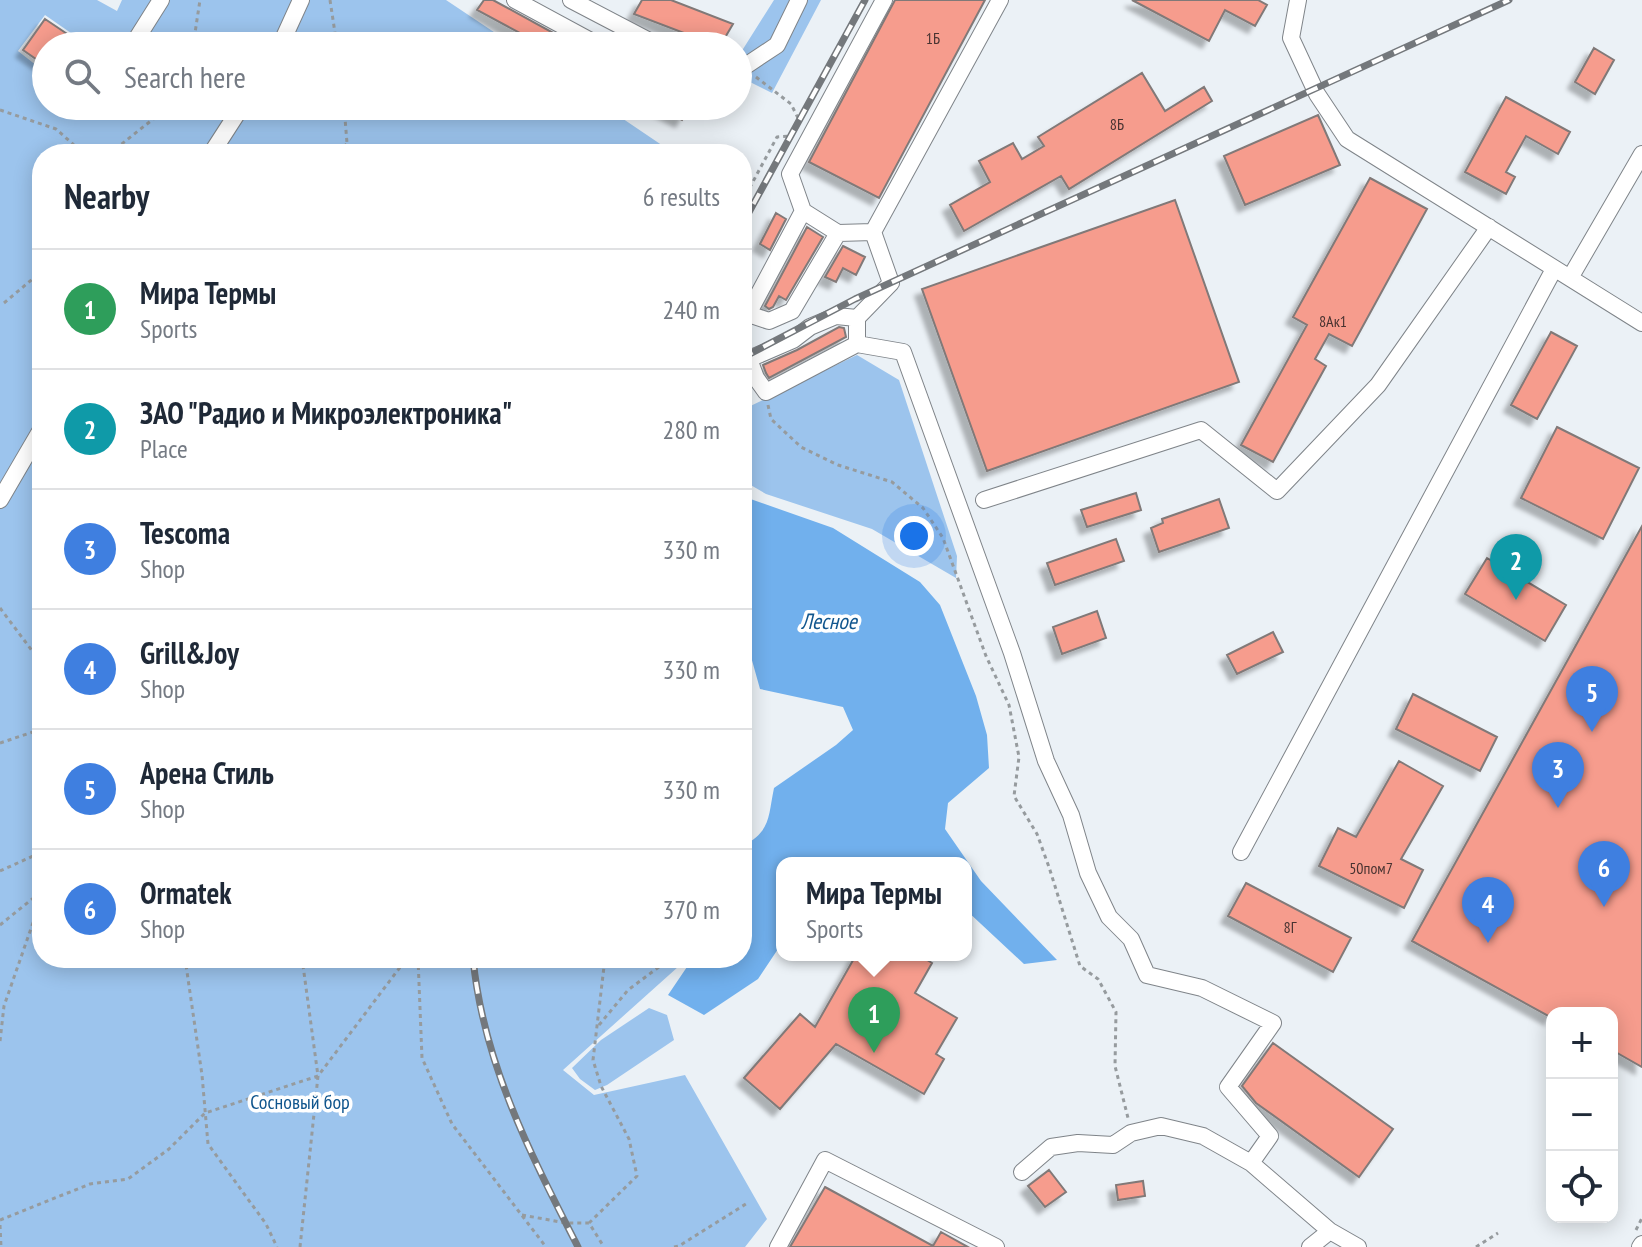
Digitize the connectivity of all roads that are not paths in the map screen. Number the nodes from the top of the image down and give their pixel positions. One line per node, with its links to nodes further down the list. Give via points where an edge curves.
1 (161, 0): 9 (lane)
2 (301, 0): 10 (lane)
3 (515, 0): 11 (lane)
4 (571, 0): 12 (lane)
5 (799, 0): 13 (lane, via 777,45)
6 (884, 0): 18 (lane, via 790,174)
7 (1000, 0): 20 (lane)
8 (1298, 0): 19 (lane, via 1291,38 1317,94 1347,139)
9 (141, 32)
10 (286, 32)
11 (574, 32)
12 (632, 32)
13 (752, 60)
14 (233, 120): 15 (lane)
15 (217, 144)
16 (1642, 154): 17 (lane)
17 (1637, 173): 23 (lane)
18 (803, 211): 21 (lane); 24 (lane)
19 (1489, 227): 22 (lane); 33 (lane, via 1378,385 1277,491 1201,430)
20 (873, 232): 21 (lane); 26 (lane, via 891,283)
21 (838, 233): 25 (lane, via 792,311 769,321)
22 (1554, 269): 23 (lane); 34 (lane)
23 (1570, 278): 27 (lane)
24 (752, 307)
25 (752, 315)
26 (857, 318): 28 (lane); 29 (lane, via 836,316)
27 (1642, 323)
28 (857, 344): 30 (lane, via 766,392); 35 (lane, via 903,352 1046,761 1109,917 1131,939 1147,975 1202,988 1273,1023 1228,1087 1270,1136)
29 (752, 358)
30 (752, 367)
31 (32, 445): 32 (lane)
32 (0, 500)
33 (984, 500)
34 (1241, 852)
35 (1251, 1163): 36 (lane, via 1203,1136 1161,1126 1131,1133 1113,1145 1051,1147); 37 (lane)
36 (1022, 1172)
37 (1330, 1231): 40 (lane); 41 (lane)
38 (778, 1247): 39 (lane, via 825,1160)
39 (996, 1247)
40 (1310, 1247)
41 (1358, 1247)

